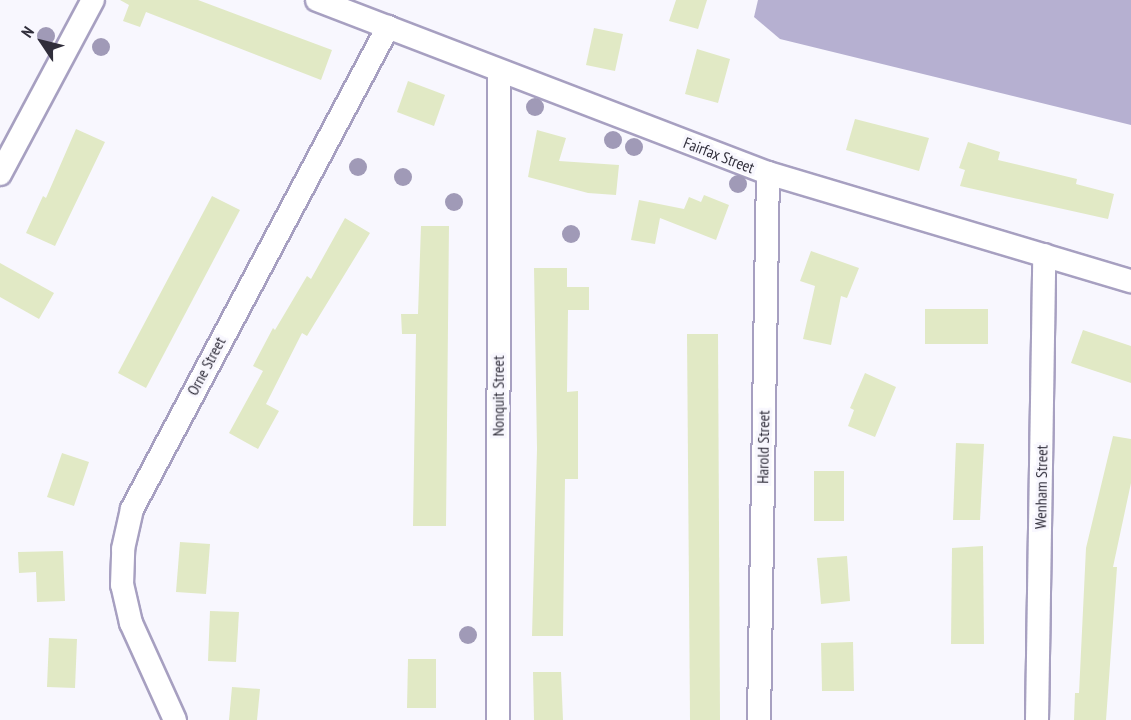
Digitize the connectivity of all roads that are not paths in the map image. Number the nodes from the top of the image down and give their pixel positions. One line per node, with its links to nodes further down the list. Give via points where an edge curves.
1 (93, 0): 6 (street)
2 (317, 0): 3 (street, Fairfax Street)
3 (387, 27): 4 (street, Fairfax Street); 9 (street, Orne Street, via 132,509 123,549 122,585 131,623)
4 (499, 72): 5 (street, Fairfax Street); 10 (street, Nonquit Street)
5 (768, 173): 7 (street, Fairfax Street); 11 (street, Harold Street)
6 (0, 174)
7 (1044, 255): 8 (street, Fairfax Street); 12 (street, Wenham Street)
8 (1131, 281)
9 (175, 720)
10 (498, 720)
11 (759, 720)
12 (1037, 720)

